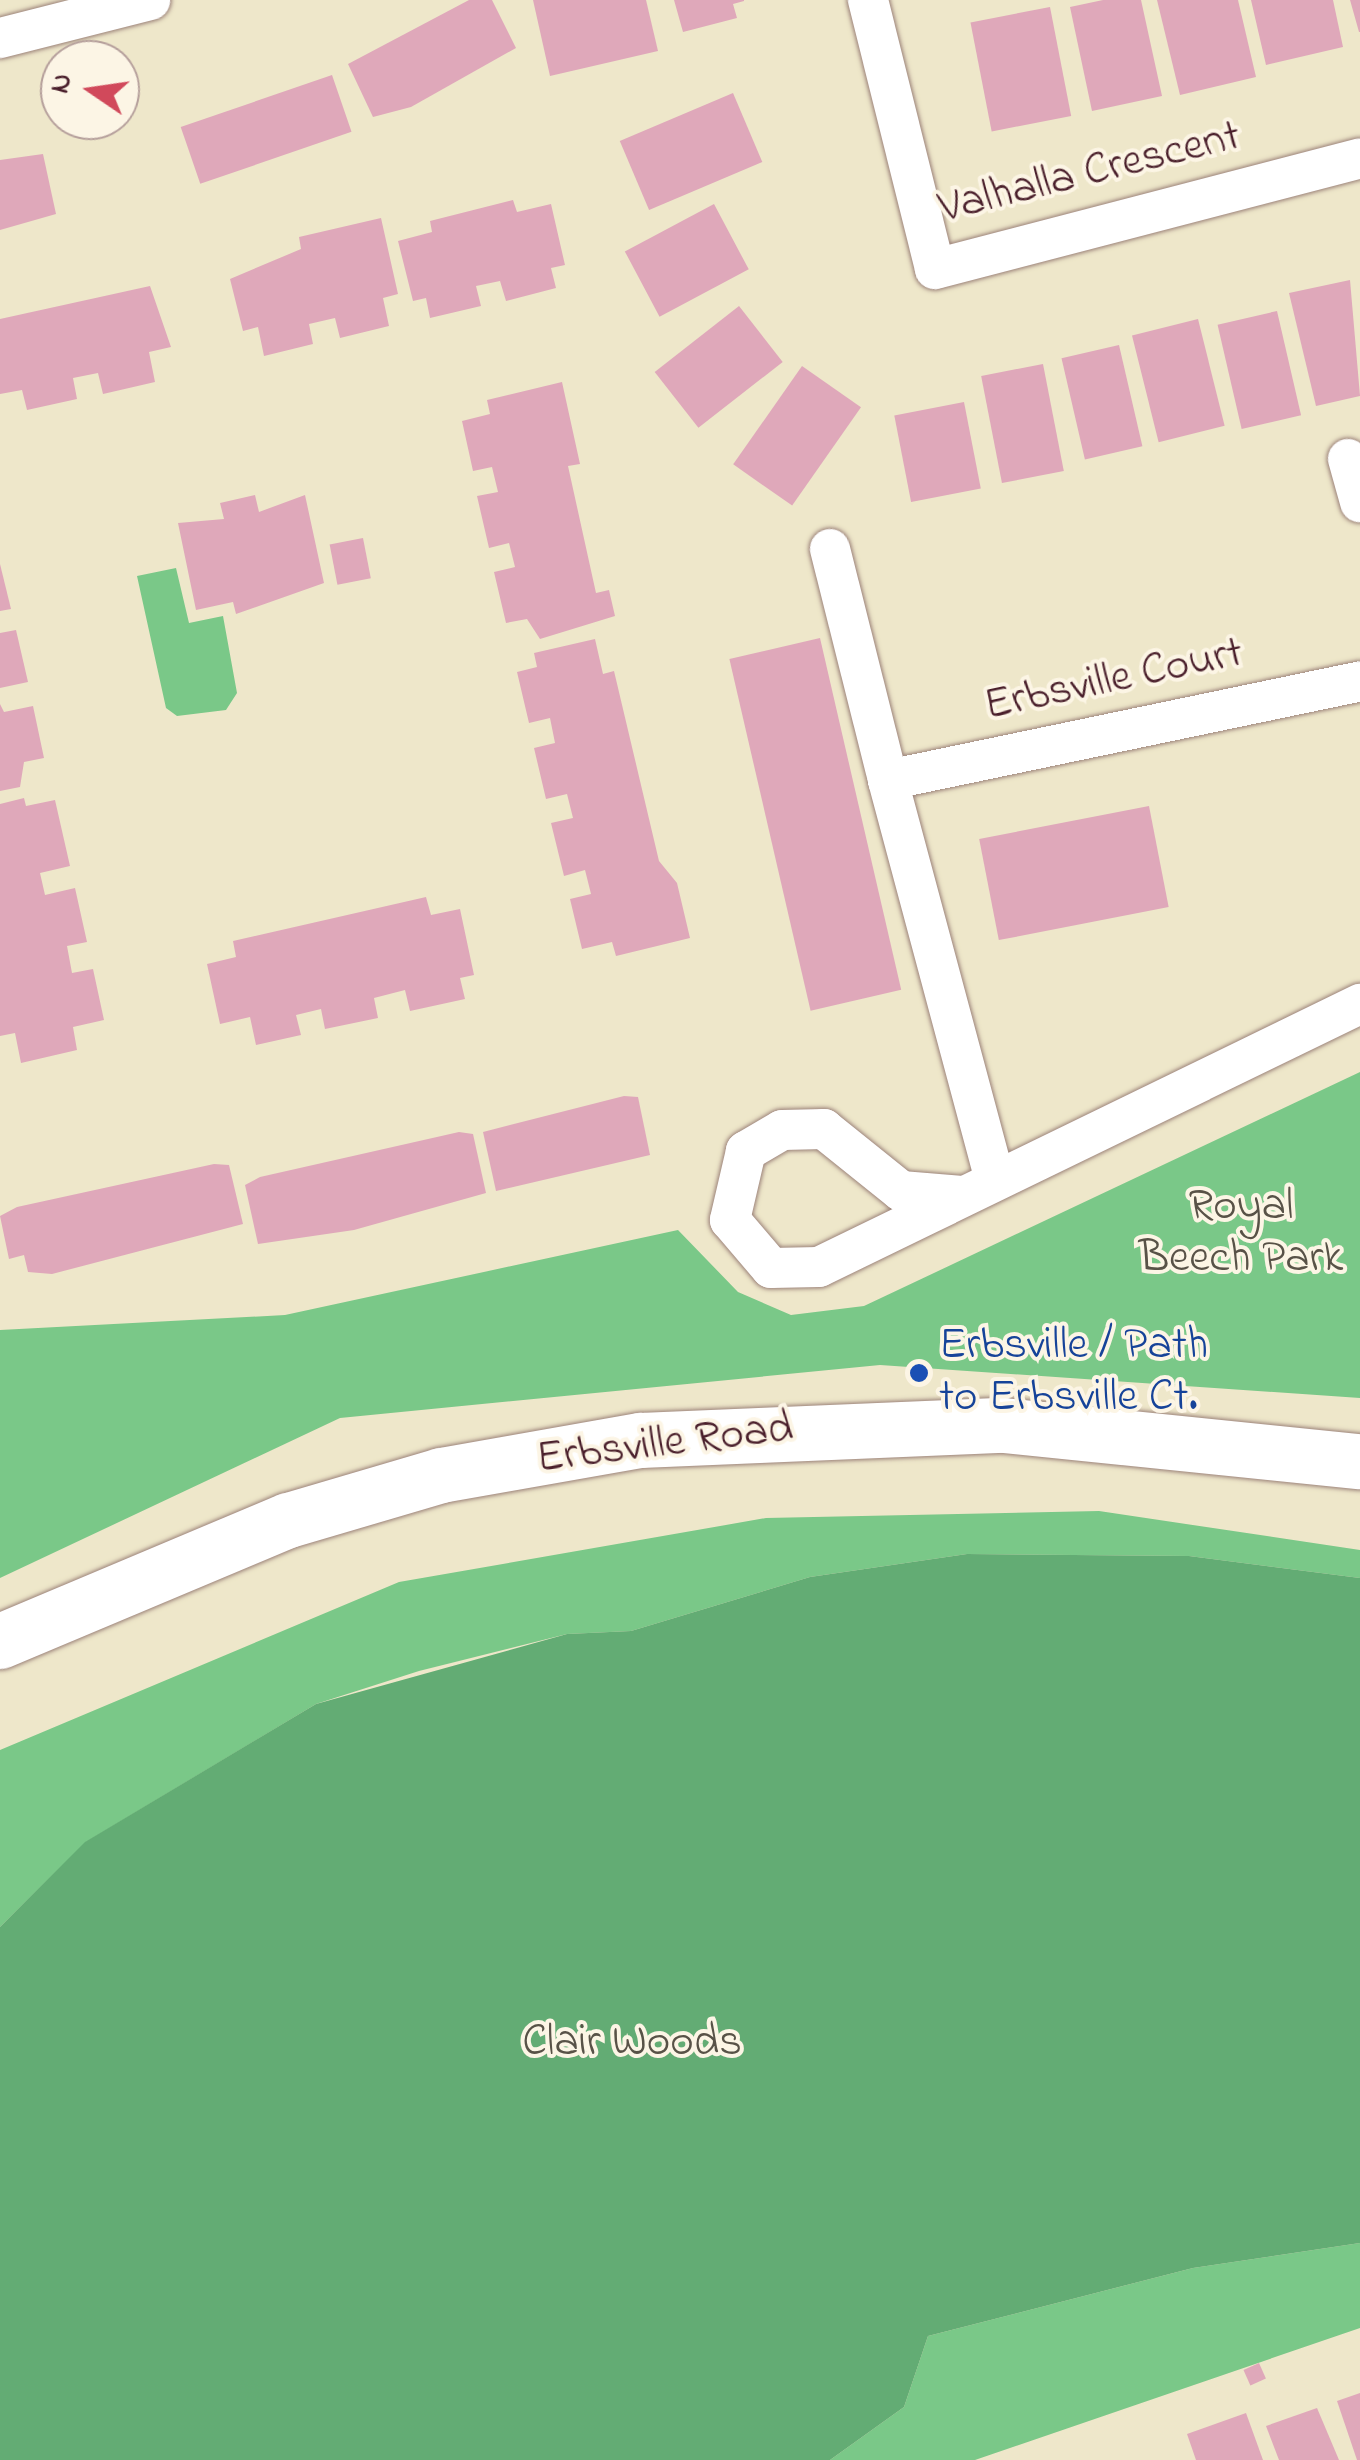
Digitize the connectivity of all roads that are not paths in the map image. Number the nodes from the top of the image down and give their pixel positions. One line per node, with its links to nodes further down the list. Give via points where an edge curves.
1 (150, 0): 3 (street)
2 (868, 0): 5 (street, Valhalla Crescent, via 935,269)
3 (83, 9): 4 (street)
4 (0, 38)
5 (1360, 158)
6 (1348, 459): 7 (street)
7 (1360, 502)
8 (830, 549): 10 (street)
9 (1360, 681): 10 (street, Erbsville Court)
10 (888, 780): 12 (street)
11 (1360, 1004): 12 (street)
12 (979, 1188): 12 (street, via 901,1191 824,1129 782,1130 746,1150 730,1220 771,1268 819,1268)
13 (1360, 1461): 14 (main road, Erbsville Road, via 1003,1425 776,1427 640,1440 441,1475 288,1520)
14 (0, 1640)

